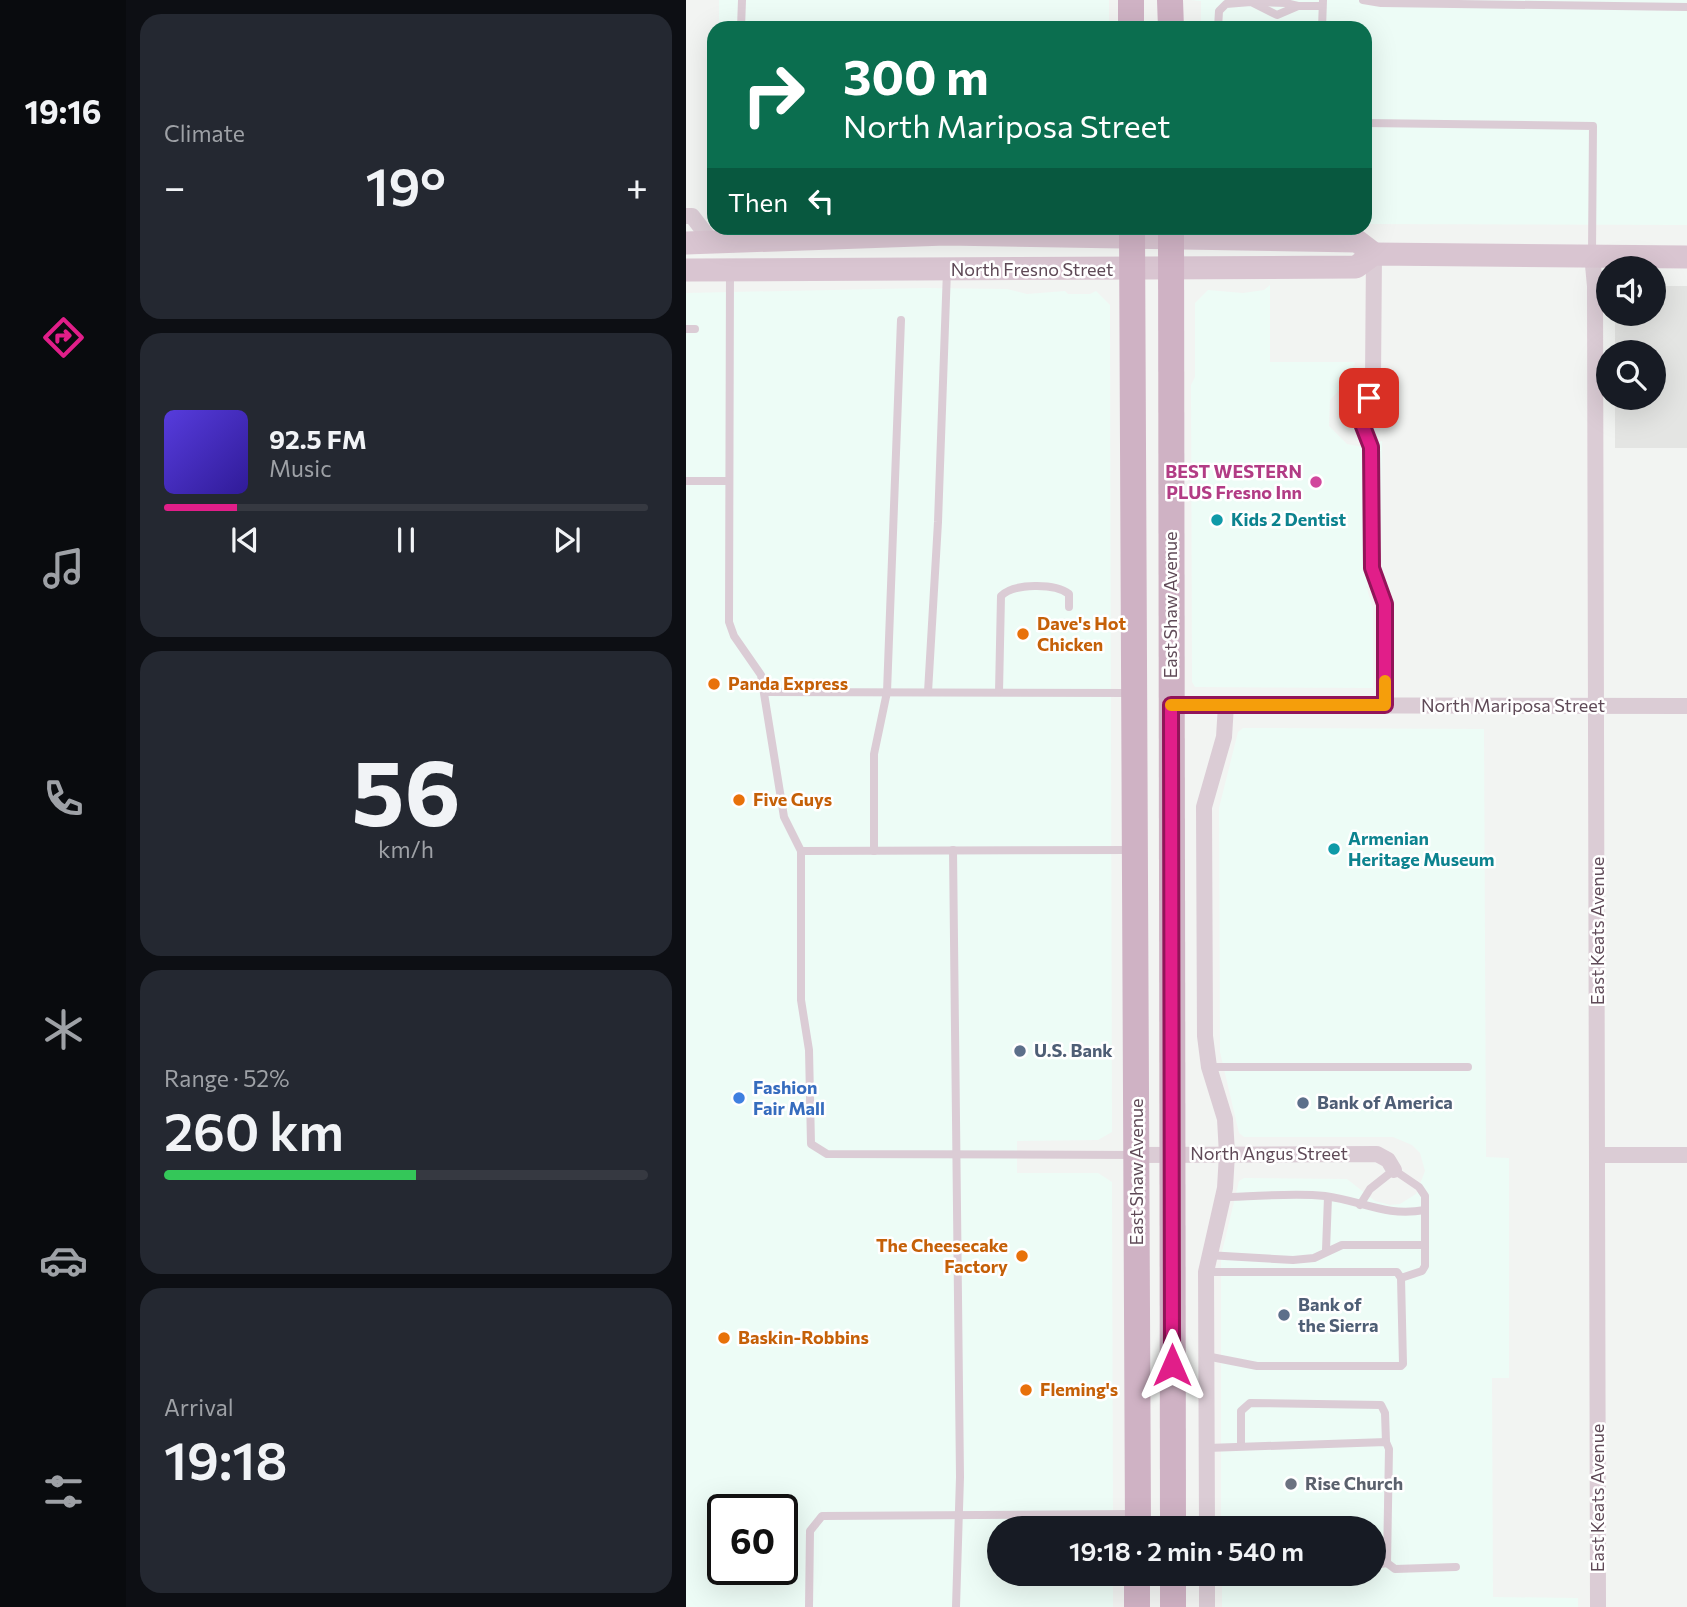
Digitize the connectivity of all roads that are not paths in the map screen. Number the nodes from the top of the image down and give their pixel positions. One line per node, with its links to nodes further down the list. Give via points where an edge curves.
1 (742, 0): 7 (lane)
2 (1131, 0): 8 (main road)
3 (1170, 0): 9 (main road)
4 (1363, 0): 6 (lane)
5 (1322, 3): 10 (lane, via 1278,15 1251,2 1226,4 1219,11); 11 (lane)
6 (1687, 7)
7 (741, 21)
8 (1131, 21)
9 (1171, 21)
10 (1218, 21)
11 (1322, 21)
12 (1372, 124): 23 (lane, via 1592,126)
13 (686, 216): 14 (street)
14 (707, 225)
15 (776, 235): 20 (main road, North Fresno Street)
16 (825, 235): 28 (main road, via 817,251 748,257)
17 (1132, 235): 25 (main road, East Shaw Avenue)
18 (1171, 235): 26 (main road, East Shaw Avenue)
19 (1320, 235): 22 (main road, North Fresno Street, via 1357,241)
20 (726, 237): 21 (main road, North Fresno Street)
21 (686, 243)
22 (1374, 254): 23 (main road, North Fresno Street); 26 (main road, North Fresno Street, via 1356,267); 31 (street, via 1373,379)
23 (1592, 256): 24 (main road, North Fresno Street); 44 (street, East Keats Avenue)
24 (1687, 257)
25 (1132, 269): 26 (main road, North Fresno Street); 29 (main road, North Fresno Street); 34 (main road, East Shaw Avenue)
26 (1172, 269): 41 (main road, East Shaw Avenue)
27 (686, 270): 28 (main road, North Fresno Street)
28 (730, 270): 29 (main road, North Fresno Street); 33 (lane)
29 (947, 270): 38 (lane)
30 (901, 320): 37 (lane)
31 (1359, 416): 43 (lane, via 1371,447 1372,568 1385,604)
32 (686, 481): 33 (lane)
33 (728, 481): 36 (lane, via 729,622 757,667)
34 (1134, 560): 40 (main road, East Shaw Avenue); 41 (main road, via 1152,619 1153,690 1156,698)
35 (1069, 607): 39 (lane, via 1069,594 1057,588 1012,588 1001,596)
36 (765, 692): 37 (lane); 48 (lane, via 784,817)
37 (887, 692): 38 (lane); 49 (lane, via 874,754)
38 (928, 692): 39 (lane)
39 (999, 692): 40 (lane)
40 (1135, 693): 47 (main road, East Shaw Avenue); 50 (main road, via 1146,701 1153,717 1153,788)
41 (1171, 705): 42 (street, North Mariposa Street); 50 (main road, East Shaw Avenue)
42 (1226, 705): 43 (street, North Mariposa Street); 51 (street, via 1224,737 1204,807)
43 (1385, 705): 44 (street, North Mariposa Street)
44 (1598, 706): 45 (street, North Mariposa Street); 56 (street, East Keats Avenue)
45 (1687, 706)
46 (953, 850): 47 (lane); 49 (lane); 53 (lane)
47 (1136, 850): 54 (main road, East Shaw Avenue)
48 (801, 851): 49 (lane); 53 (lane, via 801,1000 809,1050 811,1144 827,1154)
49 (874, 851)
50 (1170, 862): 57 (main road, East Shaw Avenue)
51 (1209, 1067): 52 (lane); 55 (street, via 1225,1119)
52 (1468, 1067)
53 (956, 1154): 54 (lane); 73 (lane)
54 (1137, 1154): 57 (street, North Angus Street); 75 (main road, East Shaw Avenue)
55 (1227, 1154): 57 (street, North Angus Street); 59 (street, North Angus Street, via 1377,1154); 60 (street)
56 (1598, 1154): 58 (street); 88 (street, East Keats Avenue)
57 (1171, 1155): 76 (main road, East Shaw Avenue)
58 (1687, 1155)
59 (1394, 1170): 62 (lane, via 1370,1189); 63 (lane, via 1419,1187 1425,1196)
60 (1223, 1197): 61 (lane); 66 (street)
61 (1328, 1197): 62 (lane); 65 (lane)
62 (1360, 1205): 63 (lane, via 1386,1212)
63 (1425, 1210): 64 (lane)
64 (1425, 1245): 65 (lane, via 1342,1245); 68 (lane, via 1422,1271)
65 (1326, 1250): 66 (lane, via 1314,1258 1293,1260)
66 (1207, 1255): 67 (street)
67 (1206, 1272): 68 (lane, via 1397,1272); 69 (street)
68 (1401, 1278): 69 (lane, via 1401,1366 1257,1366)
69 (1206, 1356): 72 (street)
70 (1386, 1442): 71 (lane); 71 (lane, via 1381,1405 1250,1402 1241,1411); 78 (lane)
71 (1241, 1445): 72 (lane)
72 (1207, 1448): 77 (street)
73 (958, 1515): 74 (lane); 83 (lane, via 822,1516 810,1531); 84 (lane)
74 (988, 1516)
75 (1138, 1516)
76 (1173, 1516)
77 (1207, 1516)
78 (1387, 1563): 79 (lane, via 1395,1569)
79 (1456, 1567)
80 (1137, 1586): 85 (main road)
81 (1173, 1586): 86 (main road)
82 (1207, 1586): 87 (street)
83 (809, 1607)
84 (956, 1607)
85 (1137, 1607)
86 (1173, 1607)
87 (1207, 1607)
88 (1598, 1607)

